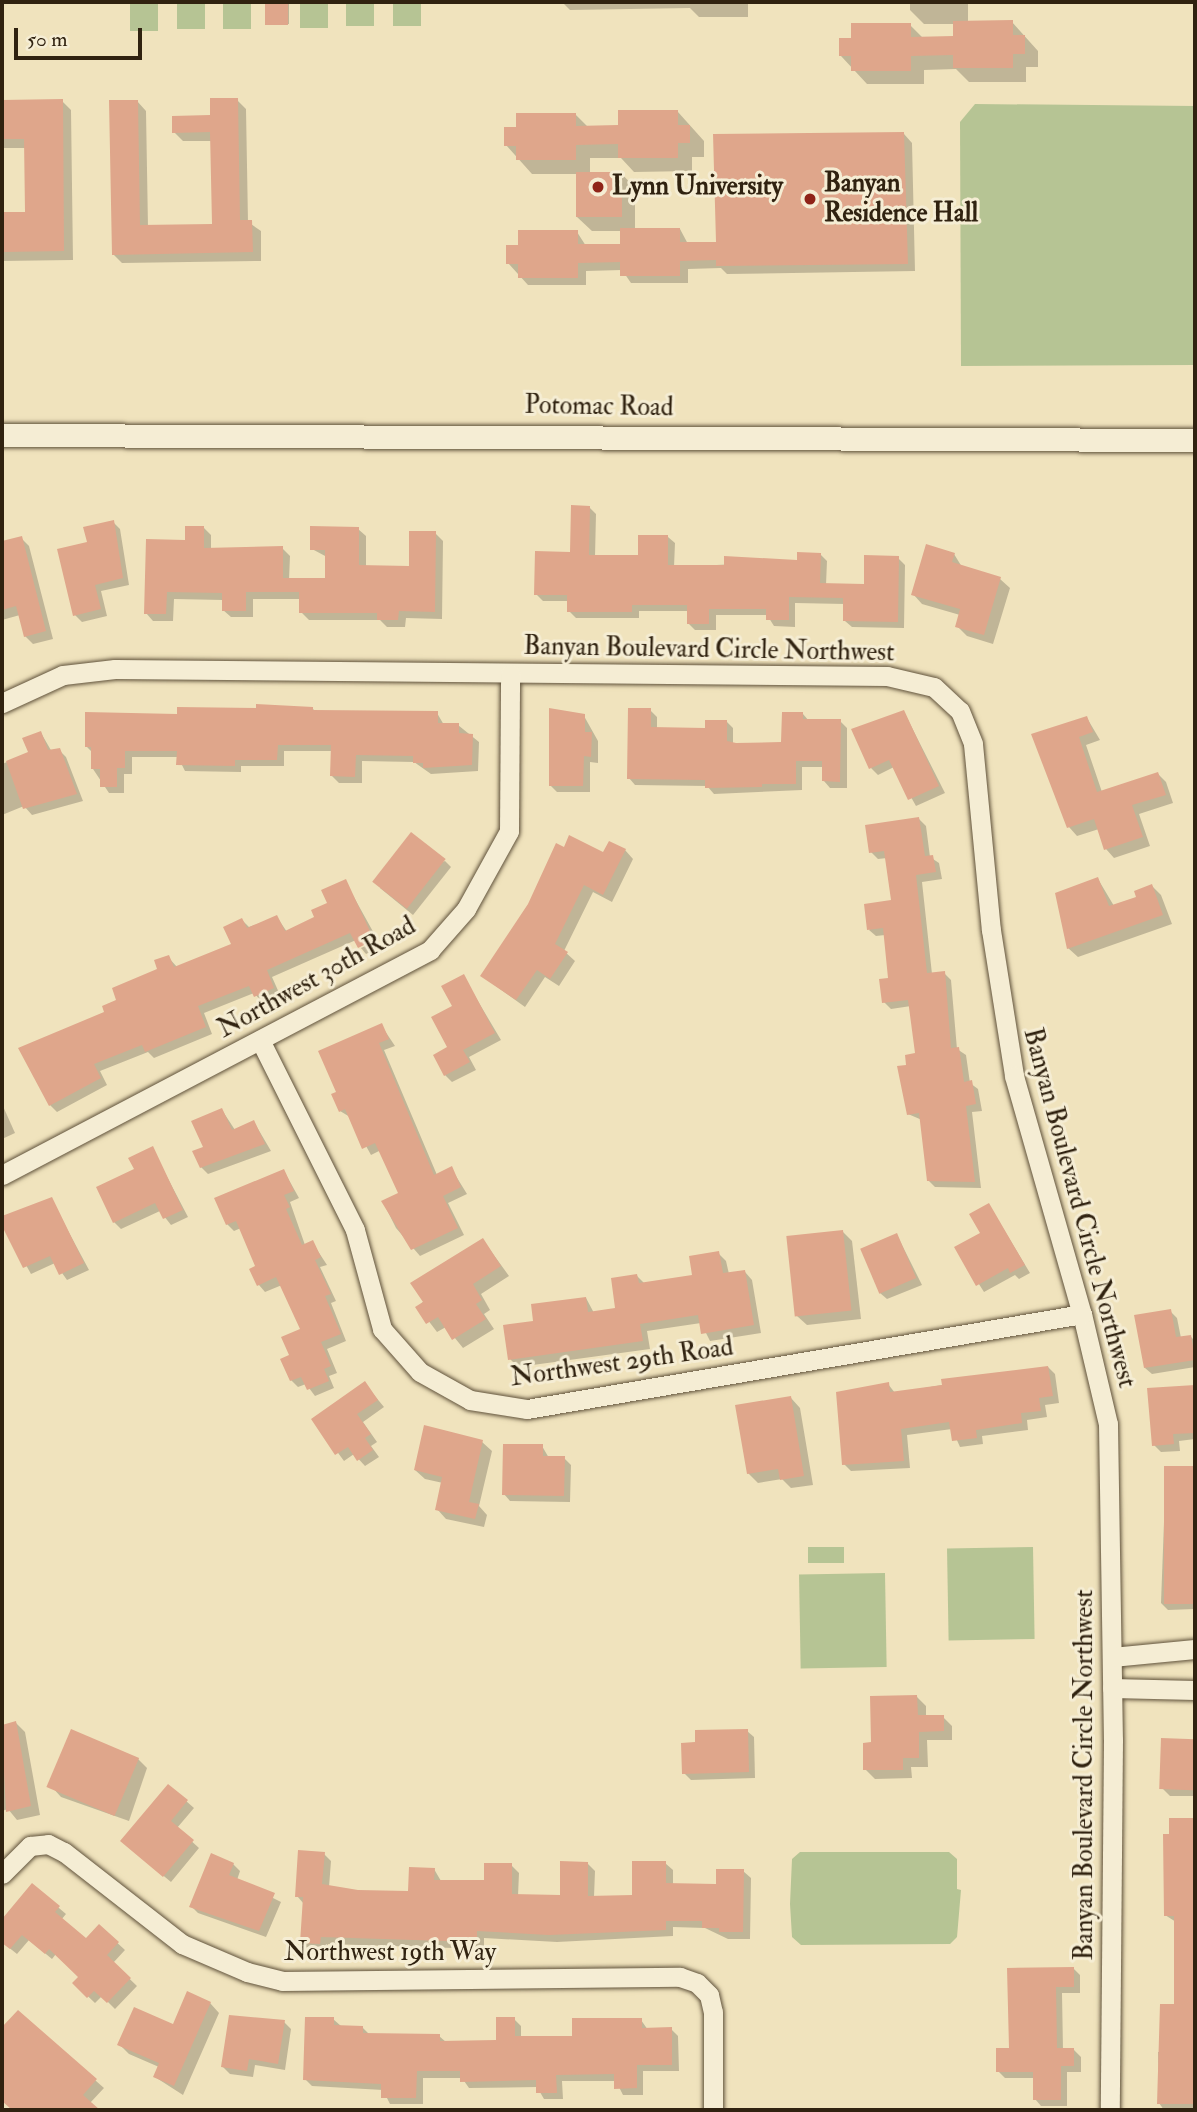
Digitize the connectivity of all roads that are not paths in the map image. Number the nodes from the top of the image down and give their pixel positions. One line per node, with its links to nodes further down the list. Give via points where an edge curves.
1 (2, 435): 2 (street, Potomac Road)
2 (1195, 440)
3 (510, 674): 4 (street, Banyan Boulevard Circle Northwest, via 107,669 63,675); 5 (street, Northwest 30th Road, via 509,831 466,909 430,950); 7 (street, Banyan Boulevard Circle Northwest, via 887,676 918,680 951,700 973,744 991,930 1014,1076)
4 (2, 703)
5 (260, 1040): 6 (street, Northwest 30th Road); 7 (street, Northwest 29th Road, via 355,1230 382,1329 420,1372 470,1400 527,1409)
6 (2, 1175)
7 (1082, 1314): 9 (street, Banyan Boulevard Circle Northwest, via 1108,1424)
8 (1195, 1649): 9 (street)
9 (1112, 1657): 10 (street, Banyan Boulevard Circle Northwest)
10 (1112, 1688): 11 (street); 14 (street, Banyan Boulevard Circle Northwest)
11 (1195, 1690)
12 (2, 1874): 13 (street, Northwest 19th Way, via 30,1846 48,1844 181,1944 236,1968 282,1981 680,1977 697,1983 709,1995)
13 (713, 2110)
14 (1110, 2110)

